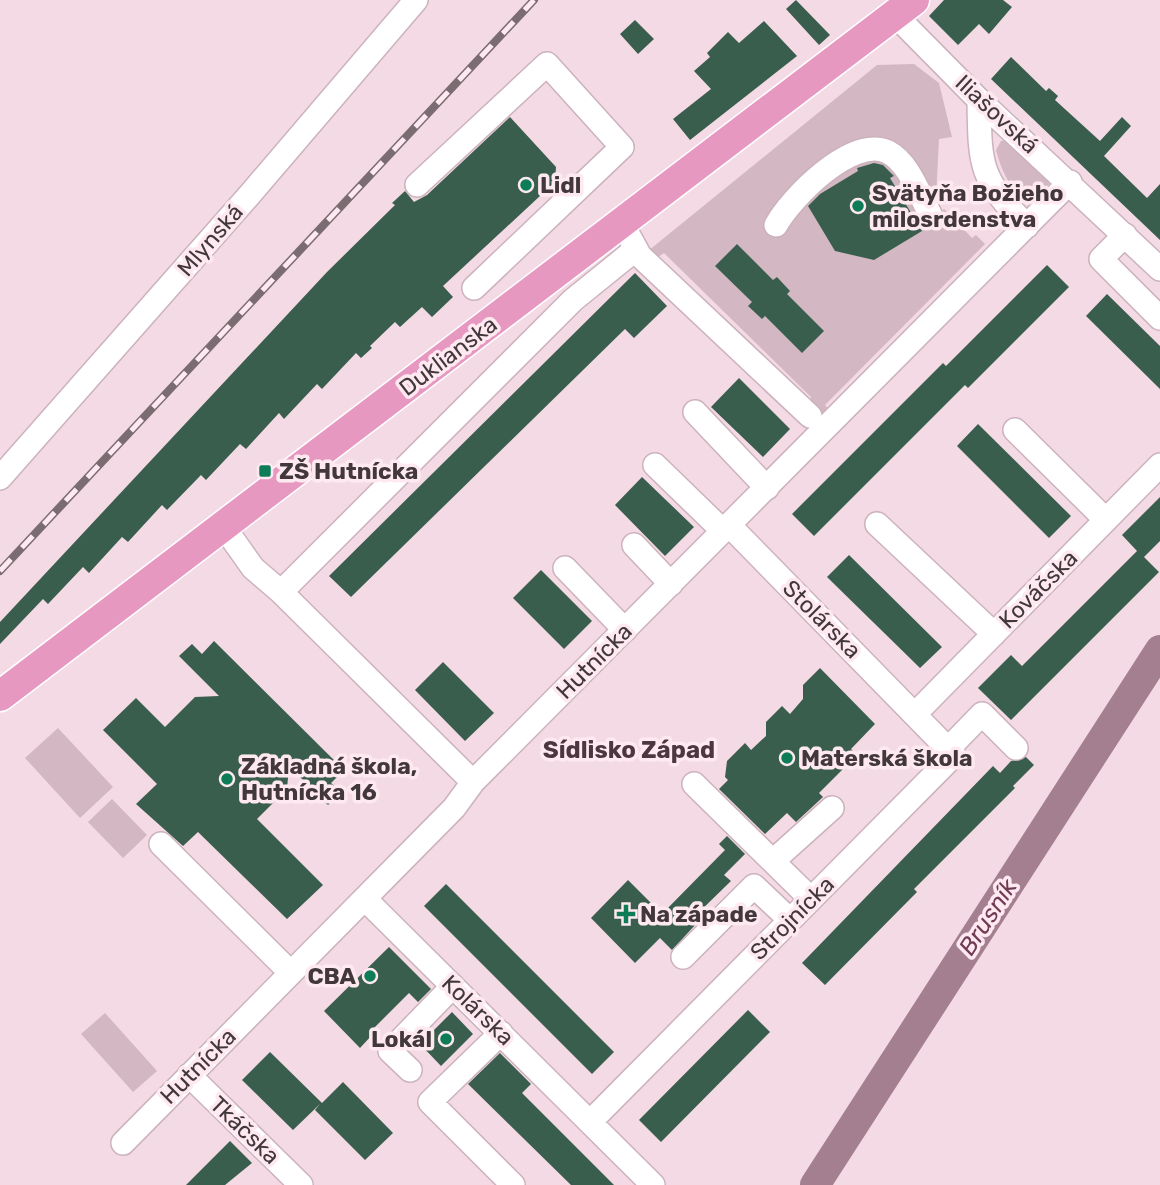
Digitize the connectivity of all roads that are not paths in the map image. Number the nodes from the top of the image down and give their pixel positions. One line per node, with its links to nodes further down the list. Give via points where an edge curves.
1 (416, 0): 20 (street, Mlynská)
2 (906, 5): 3 (street, Iliašovská); 7 (main road, Duklianska)
3 (979, 100): 4 (street, Iliašovská); 9 (street, via 980,159 999,196)
4 (1070, 182): 9 (street, Hutnícka); 10 (street, Iliašovská)
5 (417, 186): 13 (street, via 547,64 622,147)
6 (930, 214): 8 (street, via 902,163 886,151 871,150 856,153 821,174 785,208)
7 (622, 222): 11 (street); 24 (main road, Duklianska)
8 (776, 225)
9 (1027, 226): 21 (street, Hutnícka)
10 (1125, 235): 12 (street, Iliašovská); 14 (street, via 1101,259)
11 (636, 249): 16 (street); 29 (street, Duklianska, via 573,300)
12 (1160, 269)
13 (474, 288)
14 (1160, 318)
15 (695, 412): 21 (street)
16 (810, 415)
17 (1015, 430): 22 (street)
18 (655, 465): 25 (street, Stolárska)
19 (1160, 465): 22 (street, Kováčska)
20 (0, 478)
21 (767, 488): 25 (street, Hutnícka)
22 (1106, 520): 31 (street, Kováčska)
23 (877, 524): 31 (street)
24 (224, 527): 29 (street, via 253,568); 32 (main road, Duklianska)
25 (726, 528): 28 (street, Hutnícka); 33 (street, Stolárska)
26 (634, 545): 28 (street)
27 (565, 568): 30 (street)
28 (671, 584): 30 (street, Hutnícka)
29 (281, 592): 36 (street)
30 (625, 630): 36 (street, Hutnícka)
31 (994, 634): 33 (street, Kováčska)
32 (0, 696)
33 (916, 713): 34 (street)
34 (948, 748): 35 (street, via 982,714); 42 (street, Strojnícka, via 954,755)
35 (1016, 748)
36 (473, 782): 41 (street, Hutnícka, via 454,808)
37 (694, 784): 40 (street)
38 (832, 808): 40 (street)
39 (161, 844): 45 (street)
40 (773, 861): 42 (street)
41 (365, 899): 45 (street, Hutnícka); 46 (street, Kolárska)
42 (811, 899): 43 (street, Strojnícka)
43 (790, 920): 44 (street, via 754,886); 50 (street, Strojnícka)
44 (683, 957)
45 (291, 973): 49 (street, Hutnícka)
46 (453, 986): 47 (street, Kolárska); 48 (street, via 390,1051)
47 (501, 1033): 50 (street, Kolárska); 53 (street, via 430,1102)
48 (410, 1070)
49 (189, 1075): 51 (street, Hutnícka); 52 (street, Tkáčska)
50 (591, 1121): 54 (street, Kolárska)
51 (123, 1143)
52 (301, 1185)
53 (513, 1185)
54 (653, 1185)

